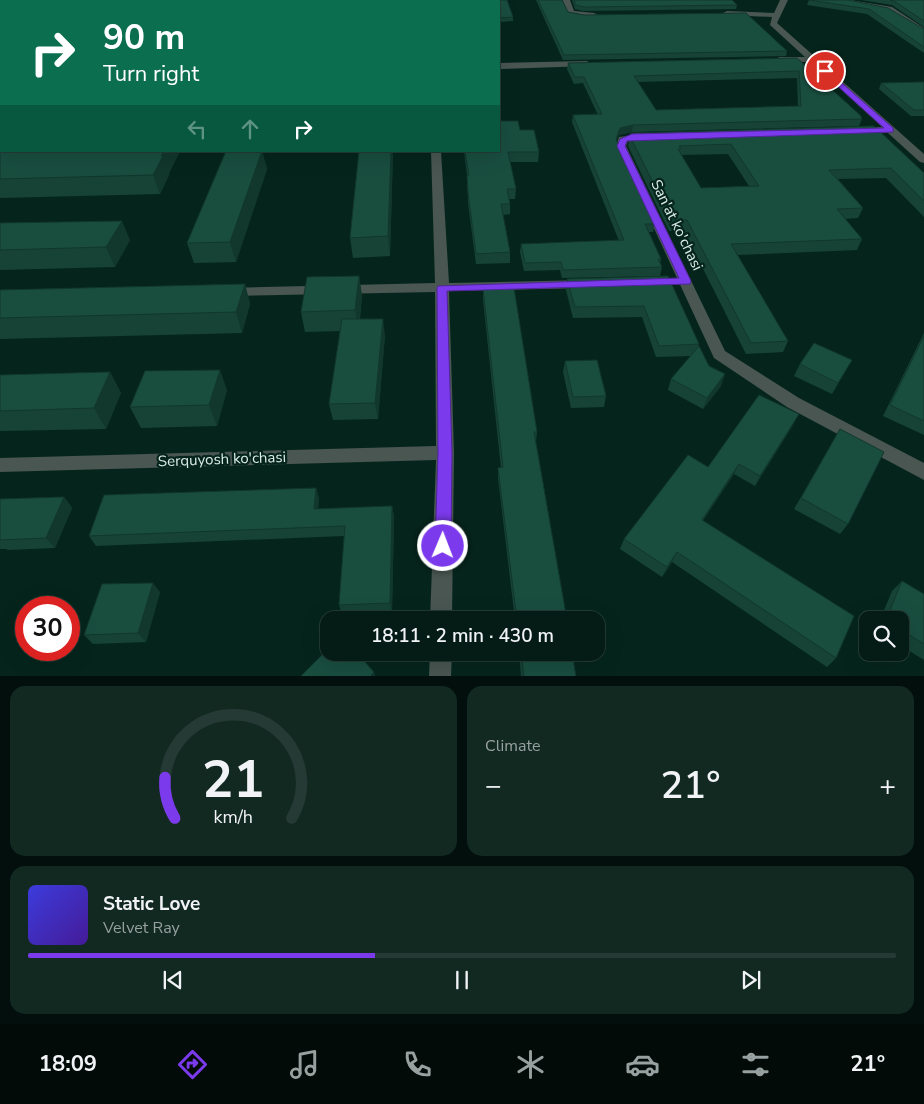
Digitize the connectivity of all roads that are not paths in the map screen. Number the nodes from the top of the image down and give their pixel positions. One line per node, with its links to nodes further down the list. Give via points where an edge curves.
1 (566, 0): 5 (street, via 571,12)
2 (784, 0): 6 (street)
3 (838, 0): 7 (street, via 889,9)
4 (721, 14): 6 (street)
5 (603, 15)
6 (775, 15): 8 (street, via 773,23)
7 (924, 31)
8 (812, 59): 9 (street); 12 (street)
9 (772, 60)
10 (596, 64): 11 (street)
11 (500, 66)
12 (891, 130): 13 (street); 16 (street)
13 (841, 131)
14 (662, 136): 17 (street, San'at ko'chasi, via 632,137 624,139 621,146)
15 (436, 152): 20 (street)
16 (924, 160)
17 (686, 281): 18 (street); 24 (street, San'at ko'chasi, via 719,354 816,415)
18 (667, 282)
19 (598, 284): 20 (street)
20 (442, 288): 21 (street); 22 (street)
21 (214, 293)
22 (445, 453): 23 (street, Serquyosh ko'chasi); 25 (street)
23 (0, 465)
24 (924, 472)
25 (441, 611)
26 (440, 661): 27 (street)
27 (440, 676)

